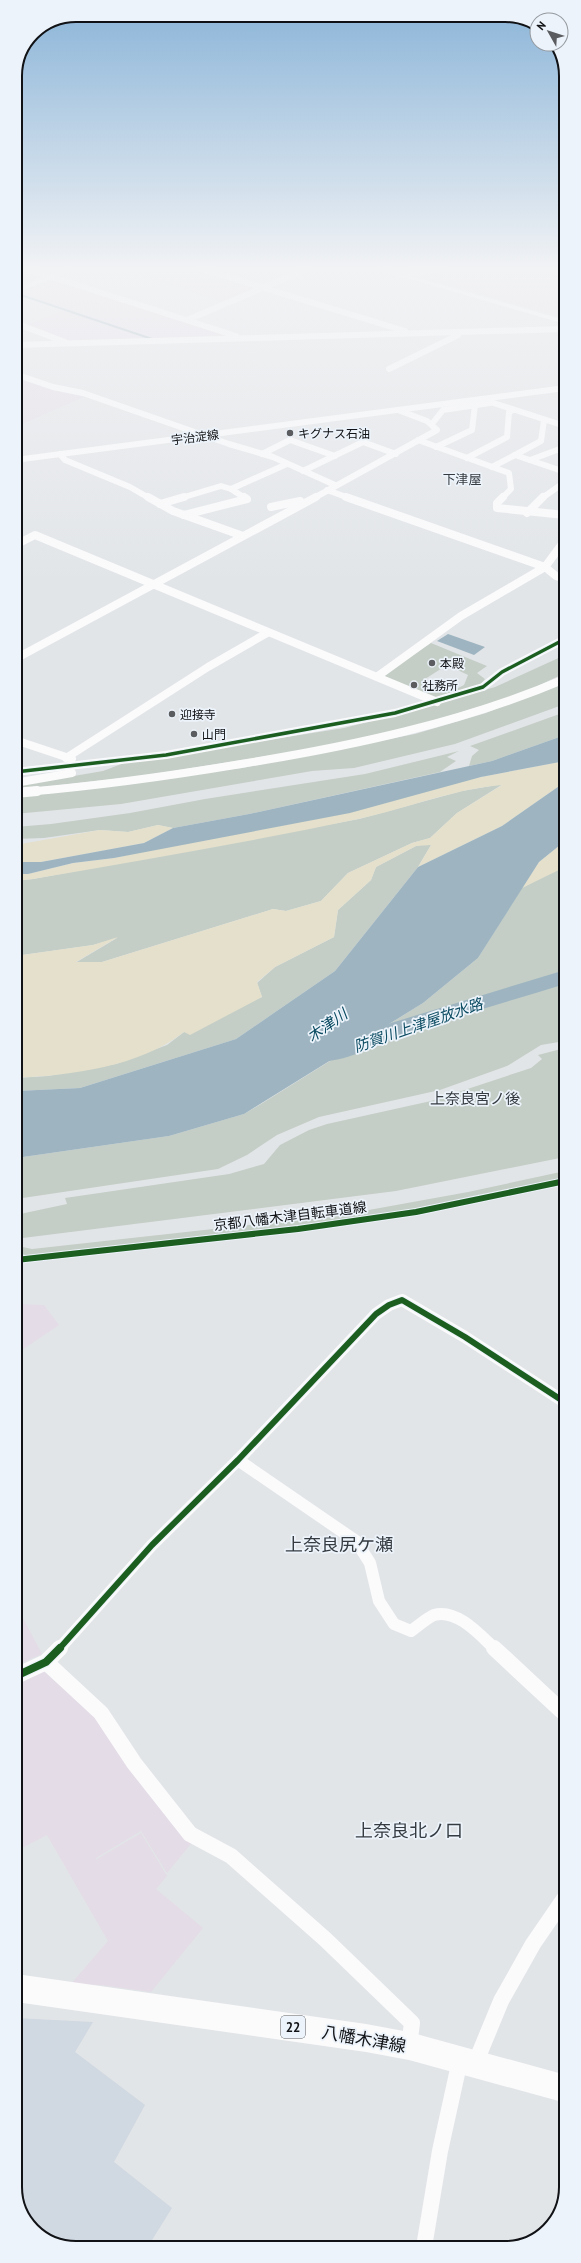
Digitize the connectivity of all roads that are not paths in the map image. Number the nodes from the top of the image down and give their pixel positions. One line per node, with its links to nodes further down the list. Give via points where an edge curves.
1 (22, 376): 9 (street, via 52,387 83,393)
2 (559, 389): 3 (main road, 宇治淀線)
3 (478, 402): 4 (main road, 宇治淀線); 5 (street, via 493,403); 7 (street, via 443,410); 11 (street, via 472,430)
4 (398, 410): 7 (street); 9 (main road, 宇治淀線)
5 (513, 410): 6 (street); 18 (street, via 509,412 507,437)
6 (544, 420): 8 (street); 16 (street, via 540,441)
7 (432, 424): 10 (street, via 437,430)
8 (559, 424)
9 (208, 436): 13 (main road, 宇治淀線); 14 (street)
10 (418, 440): 11 (street); 15 (street)
11 (436, 447): 18 (street)
12 (559, 449): 20 (street)
13 (60, 454): 19 (main road, 宇治淀線); 30 (street, via 65,460 130,487)
14 (262, 454): 17 (street, via 290,440); 21 (street)
15 (396, 454): 17 (street, via 363,442); 25 (street)
16 (516, 455): 20 (street); 22 (street)
17 (335, 456): 24 (street)
18 (467, 458): 22 (street)
19 (22, 459)
20 (530, 460): 23 (street)
21 (287, 464): 24 (street); 27 (street)
22 (492, 467): 32 (street, via 509,473 510,489 497,503 497,508)
23 (559, 470)
24 (303, 471): 25 (street)
25 (335, 485): 28 (street)
26 (559, 486): 32 (street, via 547,493)
27 (231, 489): 30 (street, via 221,486); 33 (street, via 247,499)
28 (327, 490): 29 (street); 40 (street)
29 (312, 498): 31 (street); 35 (street)
30 (160, 504): 33 (street)
31 (271, 507)
32 (527, 513): 34 (street)
33 (183, 515): 35 (street)
34 (559, 515)
35 (243, 536): 42 (street)
36 (22, 542): 42 (street, via 35,535)
37 (559, 548): 38 (street)
38 (555, 554): 39 (street); 40 (street)
39 (559, 554)
40 (545, 567): 41 (street); 46 (street, via 461,616)
41 (559, 577)
42 (153, 585): 43 (street); 45 (street)
43 (267, 633): 46 (street); 50 (street, via 208,667)
44 (559, 642): 48 (street, via 502,672 483,687)
45 (22, 655)
46 (378, 676): 48 (street)
47 (559, 681): 54 (street, via 481,711 426,728 365,742 146,779)
48 (438, 702): 51 (street, via 330,727)
49 (22, 742): 50 (street)
50 (66, 758): 51 (street)
51 (104, 763): 52 (street); 53 (street, via 97,769)
52 (22, 771)
53 (22, 782)
54 (22, 792)
55 (559, 1398): 56 (street, via 465,1337 402,1300 388,1305 376,1314)
56 (238, 1460): 57 (street, via 152,1545); 59 (street, via 356,1541 370,1563 379,1601 394,1624 411,1631 435,1615 452,1616 471,1627)
57 (46, 1662): 58 (street); 62 (street, via 101,1713 134,1763 190,1834 231,1856 325,1939 412,2023)
58 (22, 1673)
59 (559, 1709)
60 (559, 1906): 63 (street, via 533,1944)
61 (22, 1989): 62 (main road, 八幡木津線 / 22)
62 (409, 2046): 63 (main road, 八幡木津線 / 22)
63 (467, 2062): 64 (main road, 八幡木津線 / 22); 65 (street, via 440,2151)
64 (559, 2087)
65 (425, 2241)

